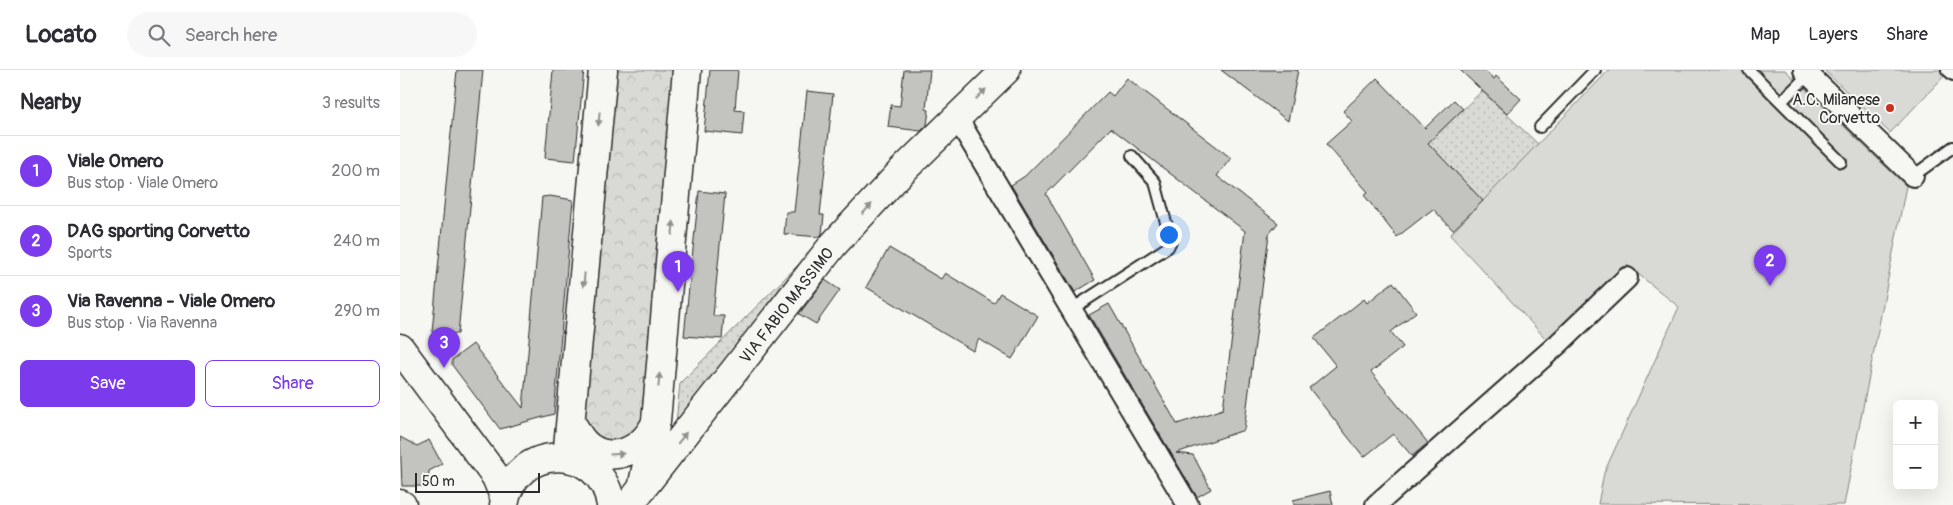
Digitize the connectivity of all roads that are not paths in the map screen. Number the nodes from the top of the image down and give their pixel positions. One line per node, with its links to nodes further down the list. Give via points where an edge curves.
1 (603, 70): 19 (street, one-way to 19)
2 (687, 70): 20 (street, one-way to 2)
3 (1006, 70): 10 (street, VIA FABIO MASSIMO, one-way to 3)
4 (1595, 70): 11 (lane)
5 (1749, 70): 9 (lane)
6 (1947, 70): 8 (lane)
7 (1807, 72): 9 (lane); 15 (street)
8 (1953, 75)
9 (1781, 102): 14 (lane)
10 (957, 118): 17 (street); 23 (street, VIA FABIO MASSIMO, one-way to 10, via 833,245)
11 (1540, 127)
12 (1953, 148): 15 (lane)
13 (1132, 156): 17 (lane, via 1155,182 1171,241 1168,247)
14 (1841, 162)
15 (1916, 183)
16 (1627, 278): 26 (street, via 1558,344)
17 (1072, 309): 25 (street)
18 (400, 348): 22 (street)
19 (571, 416): 20 (street, one-way to 20, via 576,432 587,445 611,455 636,449); 21 (street)
20 (653, 428): 23 (street, via 647,470)
21 (567, 458): 22 (street, via 543,459 531,464); 24 (street, via 584,464 599,476)
22 (509, 493)
23 (635, 497)
24 (611, 505)
25 (1188, 505)
26 (1376, 505)

